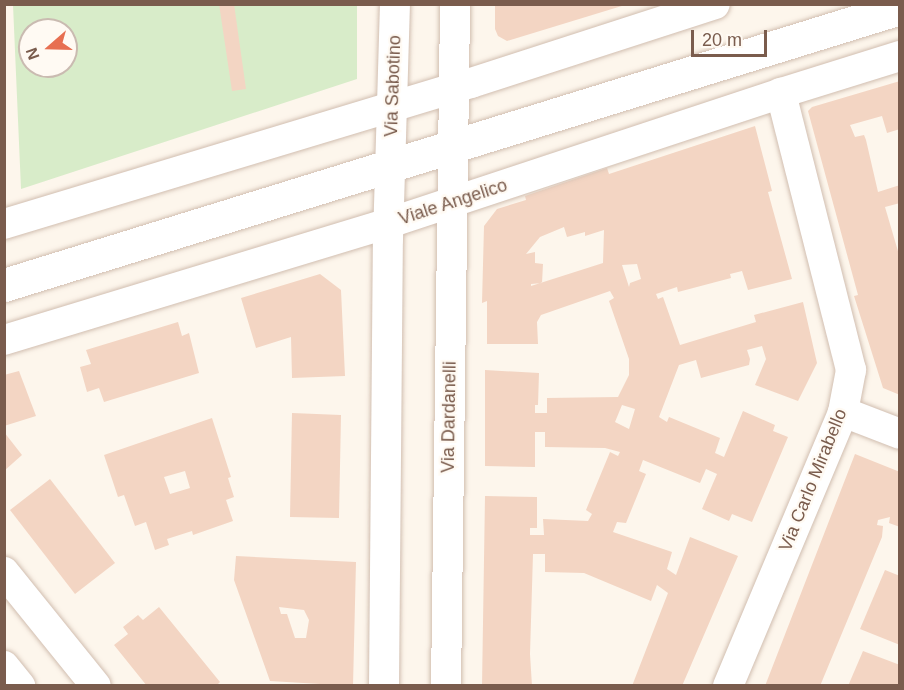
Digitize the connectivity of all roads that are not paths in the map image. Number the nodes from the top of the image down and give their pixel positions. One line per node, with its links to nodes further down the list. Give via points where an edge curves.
1 (395, 4): 8 (street, Via Sabotino)
2 (454, 4): 6 (street)
3 (715, 4): 6 (street)
4 (900, 8): 9 (street)
5 (900, 57): 7 (street, Viale Angelico)
6 (453, 88): 8 (street); 9 (street)
7 (781, 93): 11 (street, Viale Angelico); 16 (street, Via Carlo Mirabello, via 851,370)
8 (393, 104): 10 (street, Via Sabotino); 13 (street)
9 (452, 148): 10 (street); 11 (street, Via Dardanelli)
10 (390, 167): 12 (street); 14 (street)
11 (452, 202): 12 (street, Viale Angelico); 23 (street, Via Dardanelli)
12 (388, 223): 15 (street, Viale Angelico); 22 (street)
13 (4, 224)
14 (4, 285)
15 (4, 340)
16 (843, 412): 17 (street); 24 (street, Via Carlo Mirabello)
17 (900, 434)
18 (4, 572): 21 (street)
19 (4, 666): 20 (street)
20 (20, 686)
21 (96, 686)
22 (384, 686)
23 (446, 686)
24 (728, 686)

